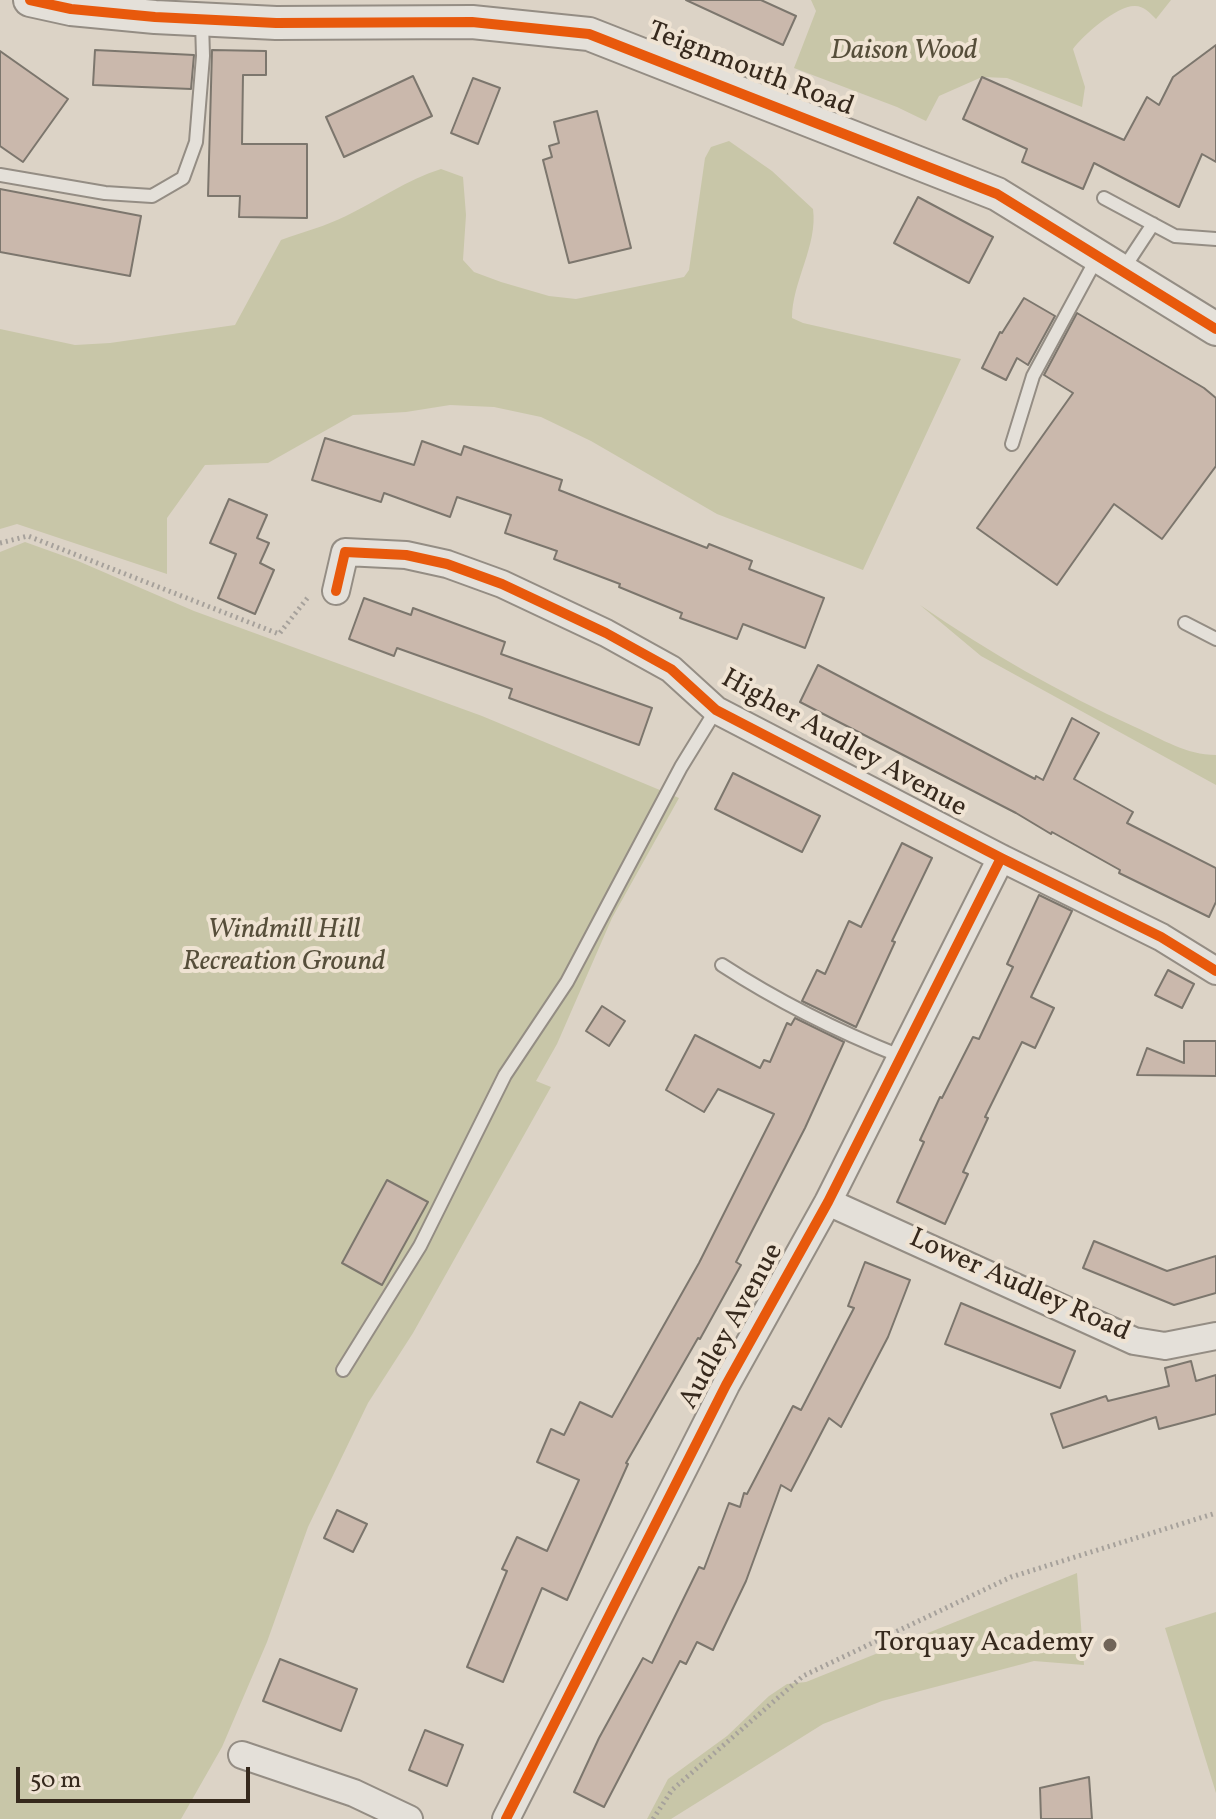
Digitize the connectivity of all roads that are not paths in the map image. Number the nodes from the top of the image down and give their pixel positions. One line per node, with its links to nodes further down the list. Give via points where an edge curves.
1 (30, 0): 2 (street, Teignmouth Road, via 71,9)
2 (202, 19): 3 (lane, via 196,142 183,178 152,196); 7 (street, Teignmouth Road, via 472,22 589,34 997,194)
3 (0, 175)
4 (1104, 198): 5 (lane)
5 (1153, 224): 6 (lane, via 1175,236); 7 (lane)
6 (1216, 239)
7 (1110, 264): 8 (street, Teignmouth Road); 9 (lane, via 1033,376)
8 (1215, 327)
9 (1012, 444)
10 (336, 591): 13 (street, Higher Audley Avenue, via 345,552 406,555 447,564 606,633 671,669)
11 (1185, 623): 12 (lane)
12 (1216, 639)
13 (716, 710): 14 (street, Higher Audley Avenue); 20 (lane, via 567,982 505,1075 420,1246)
14 (1001, 858): 16 (street, Higher Audley Avenue, via 1161,937); 17 (street, Audley Avenue)
15 (722, 965): 17 (lane, via 835,1030)
16 (1216, 971)
17 (900, 1056): 18 (street, Audley Avenue)
18 (828, 1202): 19 (street, Lower Audley Road, via 1134,1341 1165,1346); 23 (street, Audley Avenue, via 726,1385)
19 (1216, 1336)
20 (343, 1370)
21 (242, 1755): 22 (street, via 354,1793)
22 (409, 1819)
23 (506, 1819)

